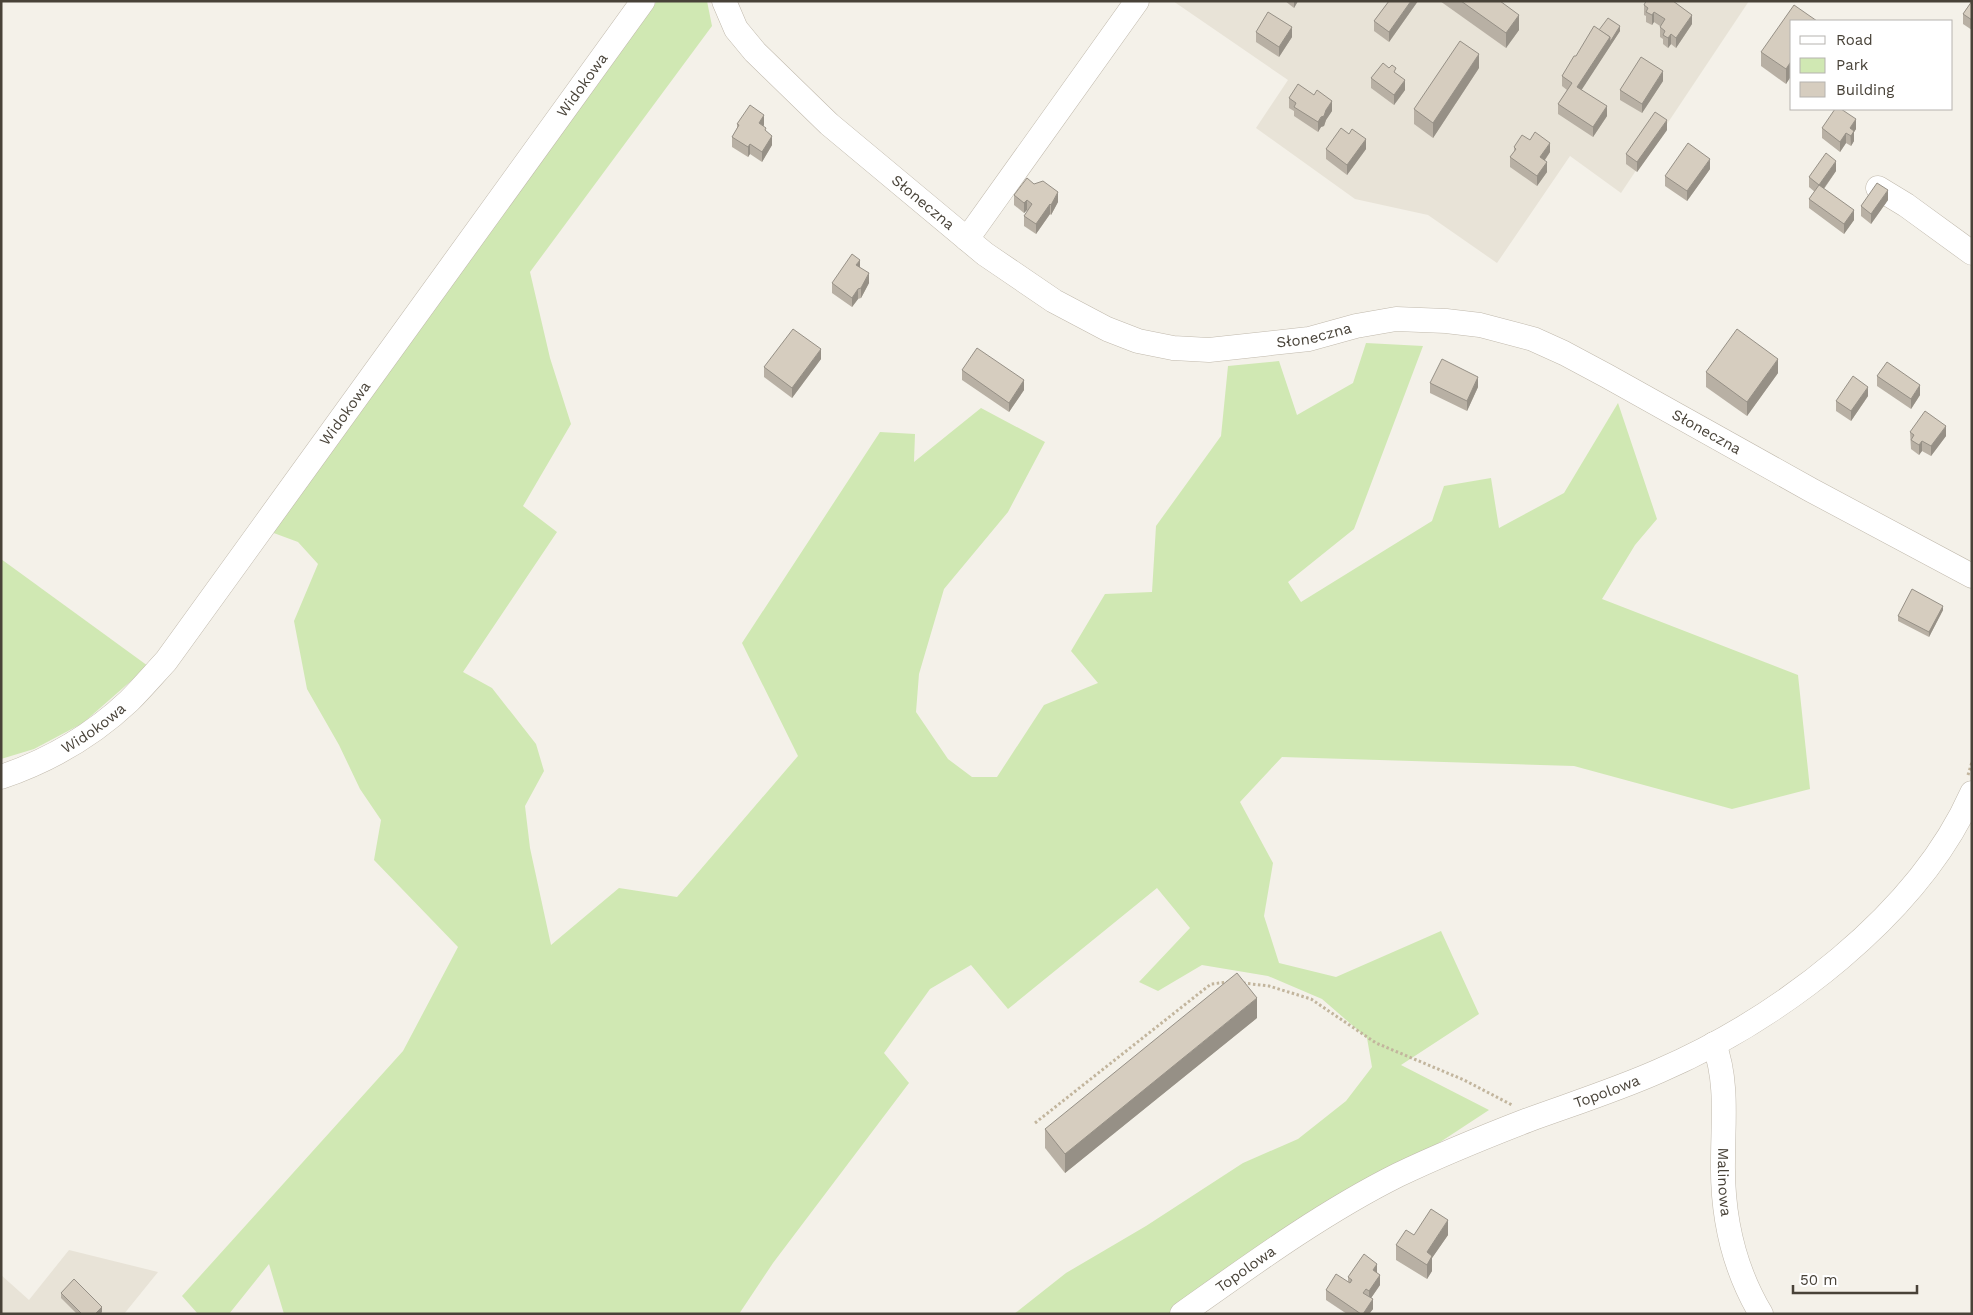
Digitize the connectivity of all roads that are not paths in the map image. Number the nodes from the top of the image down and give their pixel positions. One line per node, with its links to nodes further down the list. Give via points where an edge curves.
1 (643, 1): 8 (street, Widokowa, via 166,661 131,700 89,734)
2 (724, 1): 5 (street, Słoneczna, via 736,29 754,52 829,124)
3 (1138, 1): 5 (street)
4 (1878, 188): 6 (street)
5 (967, 239): 7 (street, Słoneczna, via 1054,301 1114,332 1172,348 1239,348 1309,338 1396,319 1480,325 1533,339 1607,376)
6 (1972, 253)
7 (1972, 576)
8 (1, 777)
9 (1969, 786): 10 (street, Topolowa, via 1960,817 1938,853 1871,930 1788,999)
10 (1714, 1044): 11 (street, Topolowa, via 1643,1078 1526,1121 1421,1165 1356,1199 1270,1252); 12 (street, Malinowa, via 1723,1077 1726,1221 1739,1268)
11 (1182, 1314)
12 (1761, 1314)

